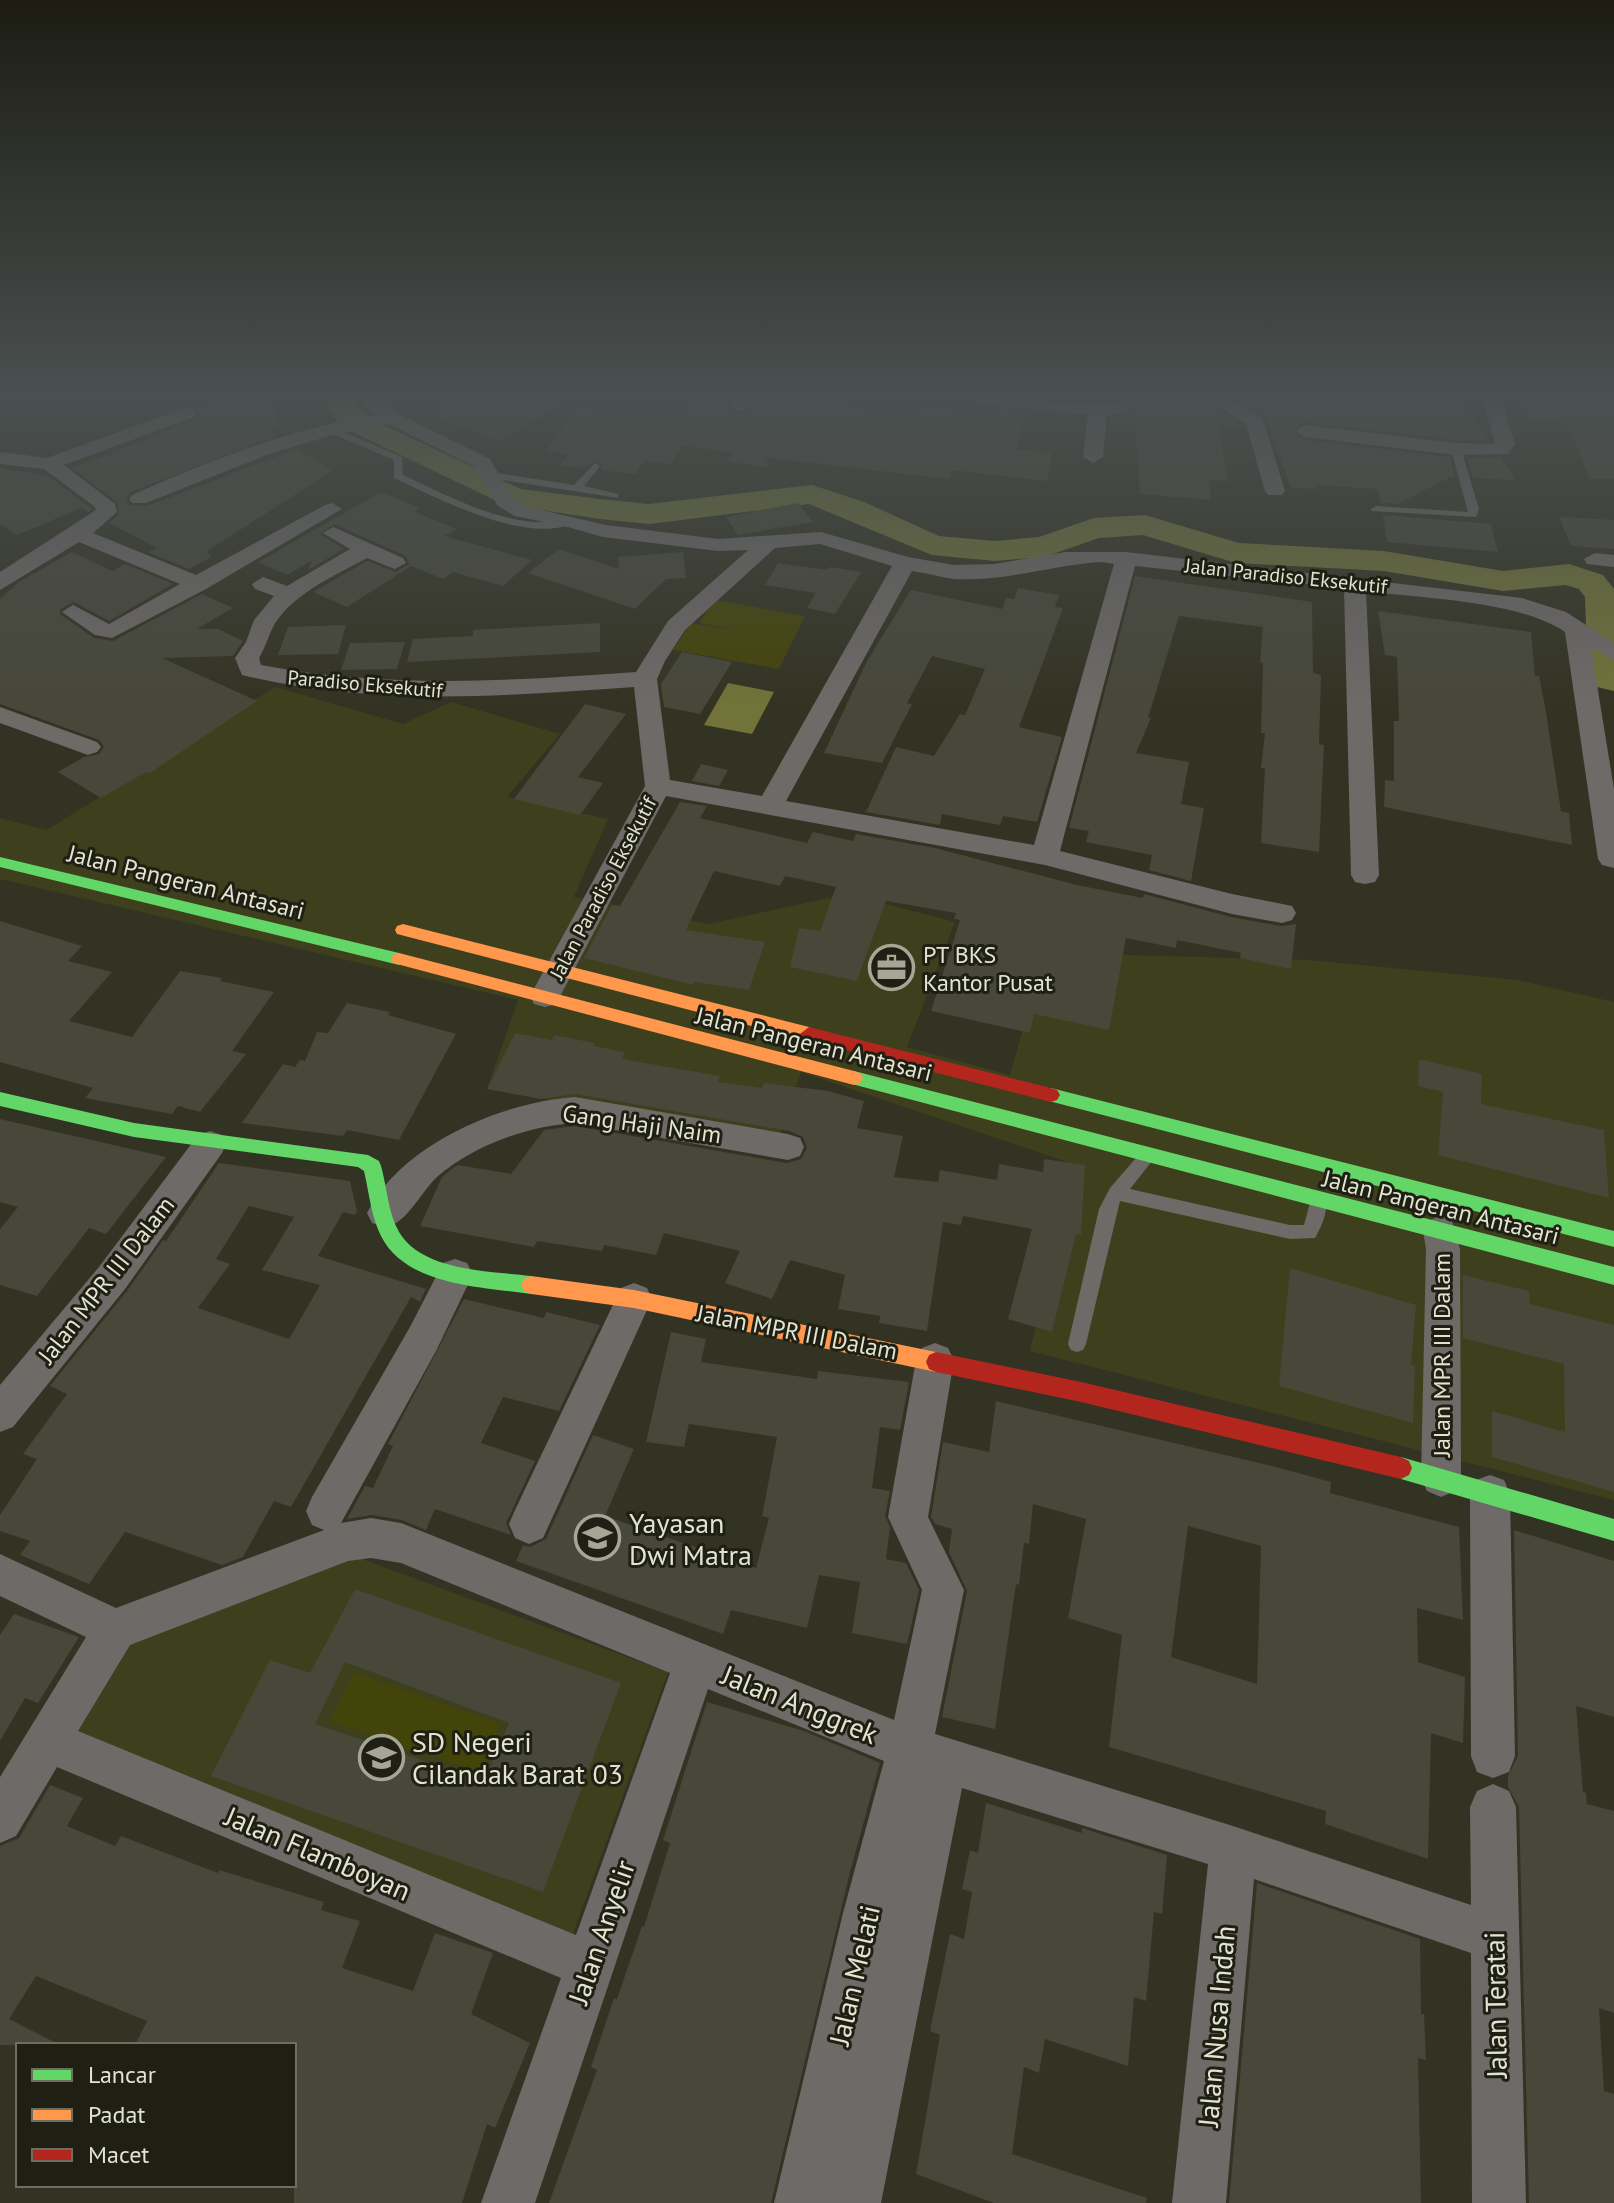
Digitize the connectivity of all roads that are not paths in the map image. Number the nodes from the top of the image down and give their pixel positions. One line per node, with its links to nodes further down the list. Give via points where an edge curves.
1 (99, 500): 9 (street, via 107,512)
2 (448, 500): 7 (lane, via 536,526)
3 (504, 500): 7 (street, Jalan Paradiso Eksekutif, via 522,512)
4 (1471, 500): 6 (lane, via 1472,515)
5 (332, 509): 17 (street)
6 (1376, 509)
7 (572, 521): 10 (street, Jalan Paradiso Eksekutif, via 603,531 718,545)
8 (333, 533): 11 (street)
9 (78, 534): 15 (street, via 39,553); 17 (street)
10 (769, 542): 14 (street, Jalan Paradiso Eksekutif, via 821,538); 23 (street, via 676,626)
11 (366, 549): 13 (street); 19 (street)
12 (1126, 558): 14 (street, Jalan Paradiso Eksekutif, via 1086,556 977,572); 16 (street, Jalan Paradiso Eksekutif); 30 (street)
13 (395, 563)
14 (905, 563): 29 (street)
15 (0, 583)
16 (1355, 583): 21 (street, Jalan Paradiso Eksekutif, via 1522,605); 33 (street)
17 (198, 584): 20 (street, via 112,631)
18 (263, 584): 19 (street)
19 (288, 594): 23 (street, Paradiso Eksekutif, via 262,626 247,658 250,670 401,691)
20 (73, 612)
21 (1583, 634): 22 (street, Jalan Paradiso Eksekutif); 24 (street)
22 (1614, 653)
23 (645, 679): 28 (street, Jalan Paradiso Eksekutif)
24 (1588, 705): 25 (street); 31 (street)
25 (1614, 710)
26 (0, 714): 27 (street)
27 (88, 747)
28 (658, 786): 29 (street); 36 (street, Jalan Paradiso Eksekutif)
29 (770, 806): 30 (street)
30 (1045, 856): 34 (street)
31 (1612, 859)
32 (0, 862): 37 (main road, Jalan Pangeran Antasari)
33 (1365, 875)
34 (1282, 913)
35 (378, 924): 36 (main road, Jalan Pangeran Antasari)
36 (560, 968): 37 (street, Jalan Paradiso Eksekutif); 46 (main road, Jalan Pangeran Antasari)
37 (543, 998): 41 (main road, Jalan Pangeran Antasari)
38 (0, 1099): 39 (main road, Jalan MPR III Dalam)
39 (210, 1144): 44 (main road, Jalan MPR III Dalam, via 361,1160 372,1166); 52 (street, Jalan MPR III Dalam, via 112,1278)
40 (788, 1147): 44 (street, Gang Haji Naim, via 575,1110 550,1111 446,1153)
41 (1148, 1156): 42 (lane); 43 (main road, Jalan Pangeran Antasari)
42 (1116, 1193): 43 (lane, via 1309,1233); 50 (lane)
43 (1318, 1200): 45 (main road, Jalan Pangeran Antasari)
44 (384, 1213): 47 (main road, Jalan MPR III Dalam, via 390,1235 407,1255)
45 (1440, 1231): 48 (main road, Jalan Pangeran Antasari); 53 (street, Jalan MPR III Dalam)
46 (1614, 1239)
47 (455, 1274): 49 (main road, Jalan MPR III Dalam); 55 (street)
48 (1614, 1276)
49 (634, 1299): 51 (main road, Jalan MPR III Dalam); 56 (street)
50 (1077, 1344)
51 (935, 1360): 53 (main road, Jalan MPR III Dalam); 62 (street, via 908,1517 914,1536 936,1566 943,1590)
52 (0, 1414)
53 (1441, 1478): 54 (main road, Jalan MPR III Dalam)
54 (1490, 1494): 57 (main road, Jalan MPR III Dalam); 63 (street)
55 (326, 1511)
56 (529, 1524)
57 (1614, 1530)
58 (0, 1575): 59 (street)
59 (115, 1629): 60 (street, Jalan Anggrek, via 348,1541 371,1538 401,1543); 61 (street)
60 (695, 1662): 62 (street, Jalan Anggrek); 68 (street, Jalan Anyelir)
61 (48, 1741): 65 (street); 68 (street, Jalan Flamboyan)
62 (928, 1754): 66 (street, Jalan Anggrek); 70 (street, Jalan Melati, via 867,1913); 71 (street, Jalan Melati)
63 (1493, 1756)
64 (1493, 1807): 67 (street, Jalan Teratai)
65 (0, 1820)
66 (1233, 1849): 67 (street, Jalan Anggrek); 72 (street, Jalan Nusa Indah)
67 (1494, 1937): 73 (street, Jalan Teratai)
68 (589, 1965): 69 (street, Jalan Anyelir)
69 (508, 2203)
70 (801, 2203)
71 (854, 2203)
72 (1199, 2203)
73 (1499, 2203)

